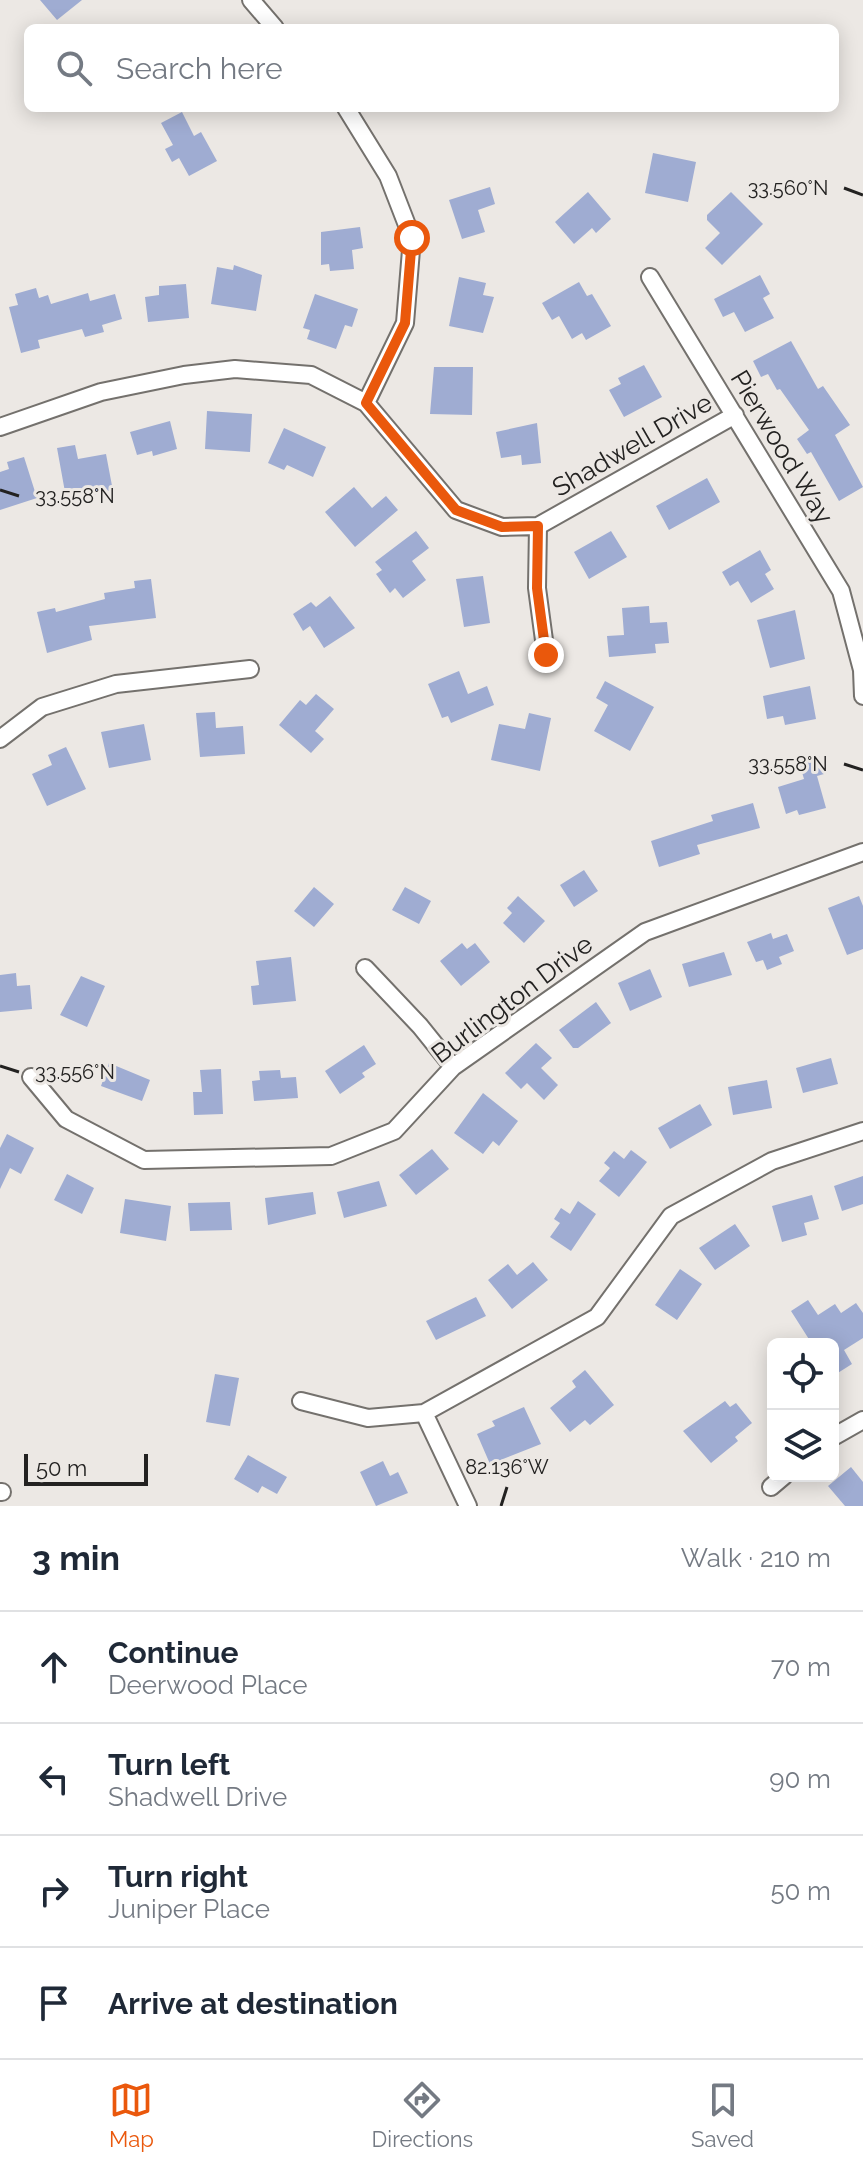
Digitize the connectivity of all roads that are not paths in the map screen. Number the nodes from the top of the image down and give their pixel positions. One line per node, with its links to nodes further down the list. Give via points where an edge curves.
1 (251, 0): 2 (street)
2 (272, 24)
3 (348, 112): 5 (street, via 388,176 412,238 405,323)
4 (650, 277): 6 (street, Pierwood Way)
5 (366, 403): 7 (street, Shadwell Drive, via 311,375 235,369 101,392); 8 (street, Shadwell Drive, via 456,510 502,527)
6 (735, 415): 8 (street, Shadwell Drive); 11 (street, Pierwood Way, via 841,591 862,670)
7 (0, 427)
8 (538, 526): 9 (street, via 537,588)
9 (546, 655)
10 (250, 669): 12 (street, via 116,684 42,707)
11 (863, 696)
12 (0, 739)
13 (863, 852): 15 (street, Burlington Drive, via 645,932)
14 (365, 968): 15 (street)
15 (453, 1067): 16 (street, Burlington Drive, via 394,1131 331,1156 315,1157 144,1160 66,1119)
16 (31, 1077)
17 (863, 1131): 19 (street, via 772,1161 671,1216 597,1317)
18 (301, 1401): 19 (street, via 368,1418)
19 (424, 1413): 22 (street)
20 (863, 1420): 21 (street)
21 (839, 1434)
22 (468, 1506)

